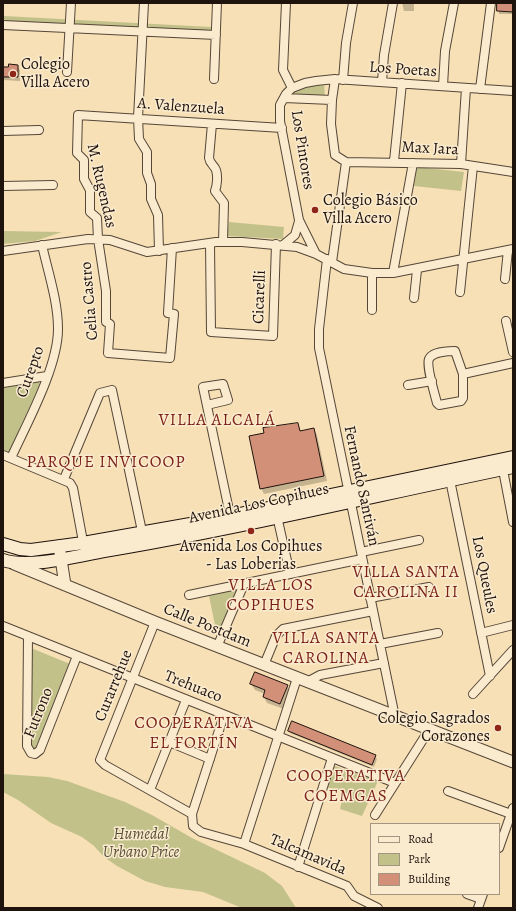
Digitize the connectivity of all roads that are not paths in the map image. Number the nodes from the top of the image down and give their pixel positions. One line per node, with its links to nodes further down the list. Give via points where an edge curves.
1 (71, 3): 10 (street)
2 (144, 3): 11 (street)
3 (217, 3): 12 (street)
4 (286, 3): 19 (street, via 283,70)
5 (354, 3): 15 (street)
6 (393, 3): 16 (street)
7 (454, 3): 18 (street, via 445,51)
8 (491, 3): 21 (street)
9 (3, 25): 10 (street)
10 (70, 28): 11 (street); 13 (street)
11 (142, 32): 12 (street); 26 (street)
12 (216, 36): 14 (street)
13 (67, 72)
14 (214, 79)
15 (339, 80): 16 (street, Los Poetas); 19 (street, Los Poetas, via 305,83); 24 (street)
16 (382, 82): 17 (street, Los Poetas)
17 (402, 83): 18 (street, Los Poetas); 32 (street)
18 (443, 86): 20 (street, Los Poetas)
19 (292, 88): 23 (street, Los Pintores)
20 (466, 88): 21 (street, Los Poetas); 34 (street)
21 (480, 89): 22 (street, Los Poetas)
22 (513, 91)
23 (284, 98): 24 (street); 28 (street, Los Pintores, via 280,110)
24 (332, 100): 31 (street, via 331,124 335,155)
25 (78, 115): 26 (street, A. Valenzuela); 40 (street, M. Rugendas, via 77,152 84,160 84,179 90,188 90,212 97,218)
26 (138, 118): 27 (street, A. Valenzuela); 48 (street, via 139,139 147,152 146,166 151,184 151,199 158,215)
27 (212, 124): 28 (street, A. Valenzuela); 41 (street, via 209,158 216,170 215,191 224,203)
28 (282, 128): 39 (street, Los Pintores)
29 (39, 130): 30 (street)
30 (3, 131)
31 (346, 162): 32 (street, Max Jara); 50 (street, Fernando Santiván)
32 (394, 162): 33 (street, Max Jara)
33 (413, 163): 34 (street, Max Jara); 54 (street)
34 (461, 164): 35 (street, Max Jara)
35 (473, 166): 36 (street, Max Jara); 51 (street)
36 (513, 172)
37 (53, 185): 38 (street)
38 (3, 186)
39 (299, 220): 44 (street, via 295,235); 49 (street, Los Pintores)
40 (98, 239): 43 (street); 45 (street, Celia Castro, via 106,291 106,322 110,324 108,353 170,358 174,314 168,313); 48 (street, via 141,251)
41 (223, 242): 42 (street); 44 (street)
42 (210, 243): 44 (street, Cicarelli, via 211,332 273,336); 45 (street)
43 (42, 245): 47 (street); 63 (street, Curepto, via 58,328 56,350)
44 (279, 245): 49 (street, via 304,249)
45 (172, 248): 48 (street)
46 (510, 250): 51 (street); 55 (street)
47 (3, 251)
48 (159, 251)
49 (316, 254): 50 (street)
50 (330, 261): 53 (street, via 344,269); 74 (street, Fernando Santiván, via 318,342)
51 (462, 261): 52 (street); 56 (street)
52 (417, 270): 54 (street); 57 (street)
53 (372, 273): 54 (street); 58 (street)
54 (393, 273)
55 (505, 279)
56 (460, 292)
57 (414, 298)
58 (372, 310)
59 (506, 321): 60 (street)
60 (513, 352)
61 (513, 363): 62 (street)
62 (463, 374): 64 (street, via 455,351 432,355 428,363); 64 (street, via 461,401 439,405)
63 (47, 376): 65 (street); 70 (street, Curepto)
64 (432, 380): 66 (street)
65 (3, 383)
66 (408, 385)
67 (207, 405): 75 (street)
68 (3, 455): 70 (street)
69 (513, 457): 74 (main road, Avenida Los Copihues)
70 (11, 458): 72 (street)
71 (508, 469): 73 (main road, Avenida Los Copihues); 77 (street)
72 (64, 479): 78 (street, via 100,393 112,390); 82 (street, via 73,488)
73 (450, 480): 74 (main road, Avenida Los Copihues); 97 (street, Los Queules)
74 (349, 496): 75 (main road, Avenida Los Copihues); 76 (main road, Avenida Los Copihues); 83 (street, Fernando Santiván)
75 (230, 516): 78 (main road, Avenida Los Copihues)
76 (277, 516): 78 (main road, Avenida Los Copihues); 86 (street)
77 (513, 522)
78 (144, 538): 82 (main road, Avenida Los Copihues)
79 (419, 540): 83 (street)
80 (3, 544): 81 (main road, via 26,550)
81 (59, 546): 82 (main road, Avenida Los Copihues); 84 (street)
82 (84, 548): 84 (main road, Avenida Los Copihues)
83 (361, 556): 86 (street); 91 (street, Fernando Santiván)
84 (61, 558): 85 (main road, Avenida Los Copihues, via 25,563); 88 (street)
85 (6, 561): 88 (street, Calle Postdam)
86 (290, 574): 87 (street)
87 (244, 584): 90 (street); 100 (street)
88 (65, 585): 93 (street, Calle Postdam)
89 (429, 587): 91 (street)
90 (189, 595)
91 (370, 598): 92 (street, Fernando Santiván)
92 (373, 611): 99 (street, Fernando Santiván); 104 (street, via 284,629 276,636)
93 (155, 622): 100 (street, Calle Postdam); 106 (street, Curarrehue)
94 (513, 625): 97 (street)
95 (3, 626): 98 (street, Trehuaco)
96 (438, 633): 99 (street)
97 (481, 633): 105 (street, Los Queules)
98 (28, 636): 102 (street, Trehuaco); 102 (street, Futrono, via 27,746 31,753 35,754 40,750)
99 (380, 644): 103 (street, Fernando Santiván)
100 (217, 647): 104 (street, Calle Postdam)
101 (513, 650): 105 (street)
102 (77, 656): 106 (street, Trehuaco)
103 (384, 663): 107 (street); 111 (street, Fernando Santiván)
104 (264, 665): 107 (street, Calle Postdam)
105 (490, 676): 108 (street)
106 (132, 678): 109 (street, Trehuaco); 119 (street, Curarrehue, via 100,760)
107 (302, 680): 111 (street, Calle Postdam); 113 (street)
108 (473, 694)
109 (186, 700): 110 (street, Trehuaco); 114 (street)
110 (224, 715): 113 (street, Trehuaco); 116 (street)
111 (395, 717): 112 (street, Calle Postdam)
112 (429, 730): 117 (street, Calle Postdam); 118 (street)
113 (278, 736): 115 (street, Trehuaco); 124 (street)
114 (169, 742): 116 (street); 119 (street)
115 (332, 758): 118 (street, Trehuaco); 126 (street)
116 (210, 760): 122 (street)
117 (513, 762)
118 (395, 783): 123 (street)
119 (150, 790): 122 (street)
120 (448, 791): 121 (street)
121 (512, 811): 125 (street)
122 (192, 814): 124 (street, Talcamavida, via 192,823 197,830)
123 (375, 815)
124 (244, 844): 126 (street, Talcamavida)
125 (500, 845)
126 (298, 867): 128 (street, Talcamavida, via 347,886 354,896)
127 (482, 897): 129 (street)
128 (378, 908)
129 (478, 908)

